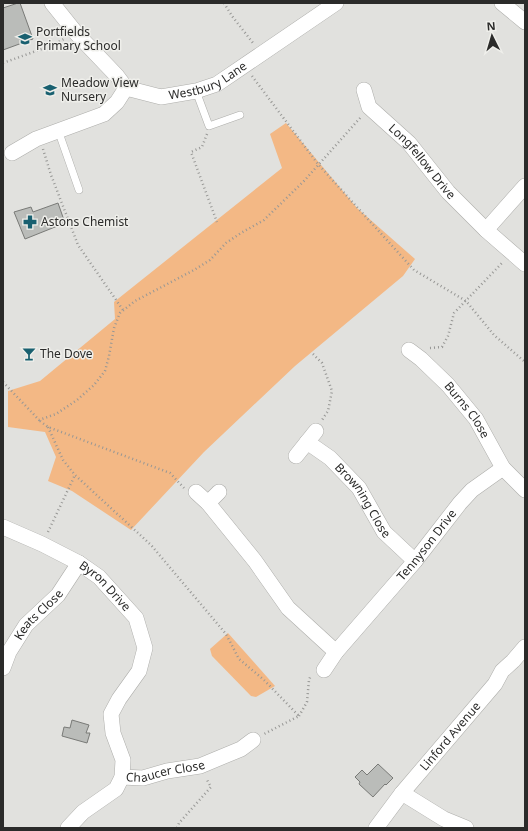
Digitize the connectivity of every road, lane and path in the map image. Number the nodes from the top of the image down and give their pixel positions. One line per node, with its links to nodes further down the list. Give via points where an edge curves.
1 (52, 3): 6 (street)
2 (224, 3): 7 (path)
3 (336, 3): 7 (street, Westbury Lane)
4 (502, 3): 5 (street)
5 (525, 22)
6 (76, 33): 8 (path, via 50,46); 10 (street)
7 (261, 54): 9 (street, Westbury Lane)
8 (3, 63)
9 (244, 66): 12 (street, Westbury Lane, via 216,84); 19 (path)
10 (126, 88): 12 (street, Westbury Lane, via 161,97); 16 (street, via 117,102 104,114)
11 (364, 90): 13 (street)
12 (196, 92): 15 (lane)
13 (369, 107): 19 (path); 23 (street, Longfellow Drive, via 409,143 448,192)
14 (240, 115): 15 (lane)
15 (209, 126): 22 (path, via 202,147 191,152)
16 (58, 130): 17 (street); 21 (lane)
17 (40, 138): 18 (street); 27 (path, via 51,175 78,245)
18 (12, 153)
19 (318, 164): 26 (path, via 414,270); 27 (path, via 264,220 226,243 210,260)
20 (525, 186): 23 (street)
21 (79, 190)
22 (217, 222)
23 (486, 230): 24 (street, Longfellow Drive)
24 (511, 252): 25 (street, Longfellow Drive); 26 (path)
25 (525, 264)
26 (466, 301): 29 (path, via 454,313 442,347); 31 (path, via 494,335)
27 (123, 310): 33 (path, via 114,328 105,370 94,385 78,400 56,414)
28 (409, 350): 29 (street, Burns Close)
29 (425, 353): 37 (street, Burns Close, via 476,419)
30 (312, 354): 35 (path, via 322,364 332,391 328,411)
31 (525, 362)
32 (3, 382): 33 (path)
33 (39, 420): 34 (path)
34 (48, 427): 38 (path, via 63,460); 40 (path, via 170,473 187,491)
35 (312, 437): 36 (street); 45 (street, Browning Close, via 359,488 384,532)
36 (296, 456)
37 (503, 468): 39 (street); 45 (street, Tennyson Drive, via 472,490)
38 (76, 475): 44 (path); 51 (path, via 151,545 226,634 239,659 263,678)
39 (525, 490)
40 (196, 492): 42 (street)
41 (219, 492): 42 (street)
42 (208, 503): 48 (street, via 255,561 288,608)
43 (3, 527): 44 (street, Byron Drive)
44 (42, 544): 46 (street, Byron Drive)
45 (415, 561): 48 (street, Tennyson Drive)
46 (79, 563): 49 (street, Keats Close, via 58,595 26,625 9,652); 54 (street, Byron Drive, via 99,577 136,618 145,648 139,670 111,714 113,732 123,760)
47 (525, 647): 55 (street, Linford Avenue, via 502,671 494,684)
48 (336, 652): 50 (street, Tennyson Drive)
49 (3, 668)
50 (324, 670): 51 (path, via 317,667 309,680 307,702)
51 (299, 716): 52 (path)
52 (253, 740): 53 (street, Chaucer Close, via 241,749)
53 (200, 766): 54 (street, Chaucer Close, via 143,778); 57 (path, via 211,788)
54 (122, 777): 56 (street, Chaucer Close, via 116,789 83,812)
55 (402, 793): 58 (street, Linford Avenue); 59 (street, via 444,819)
56 (68, 828)
57 (177, 828)
58 (376, 828)
59 (466, 828)

